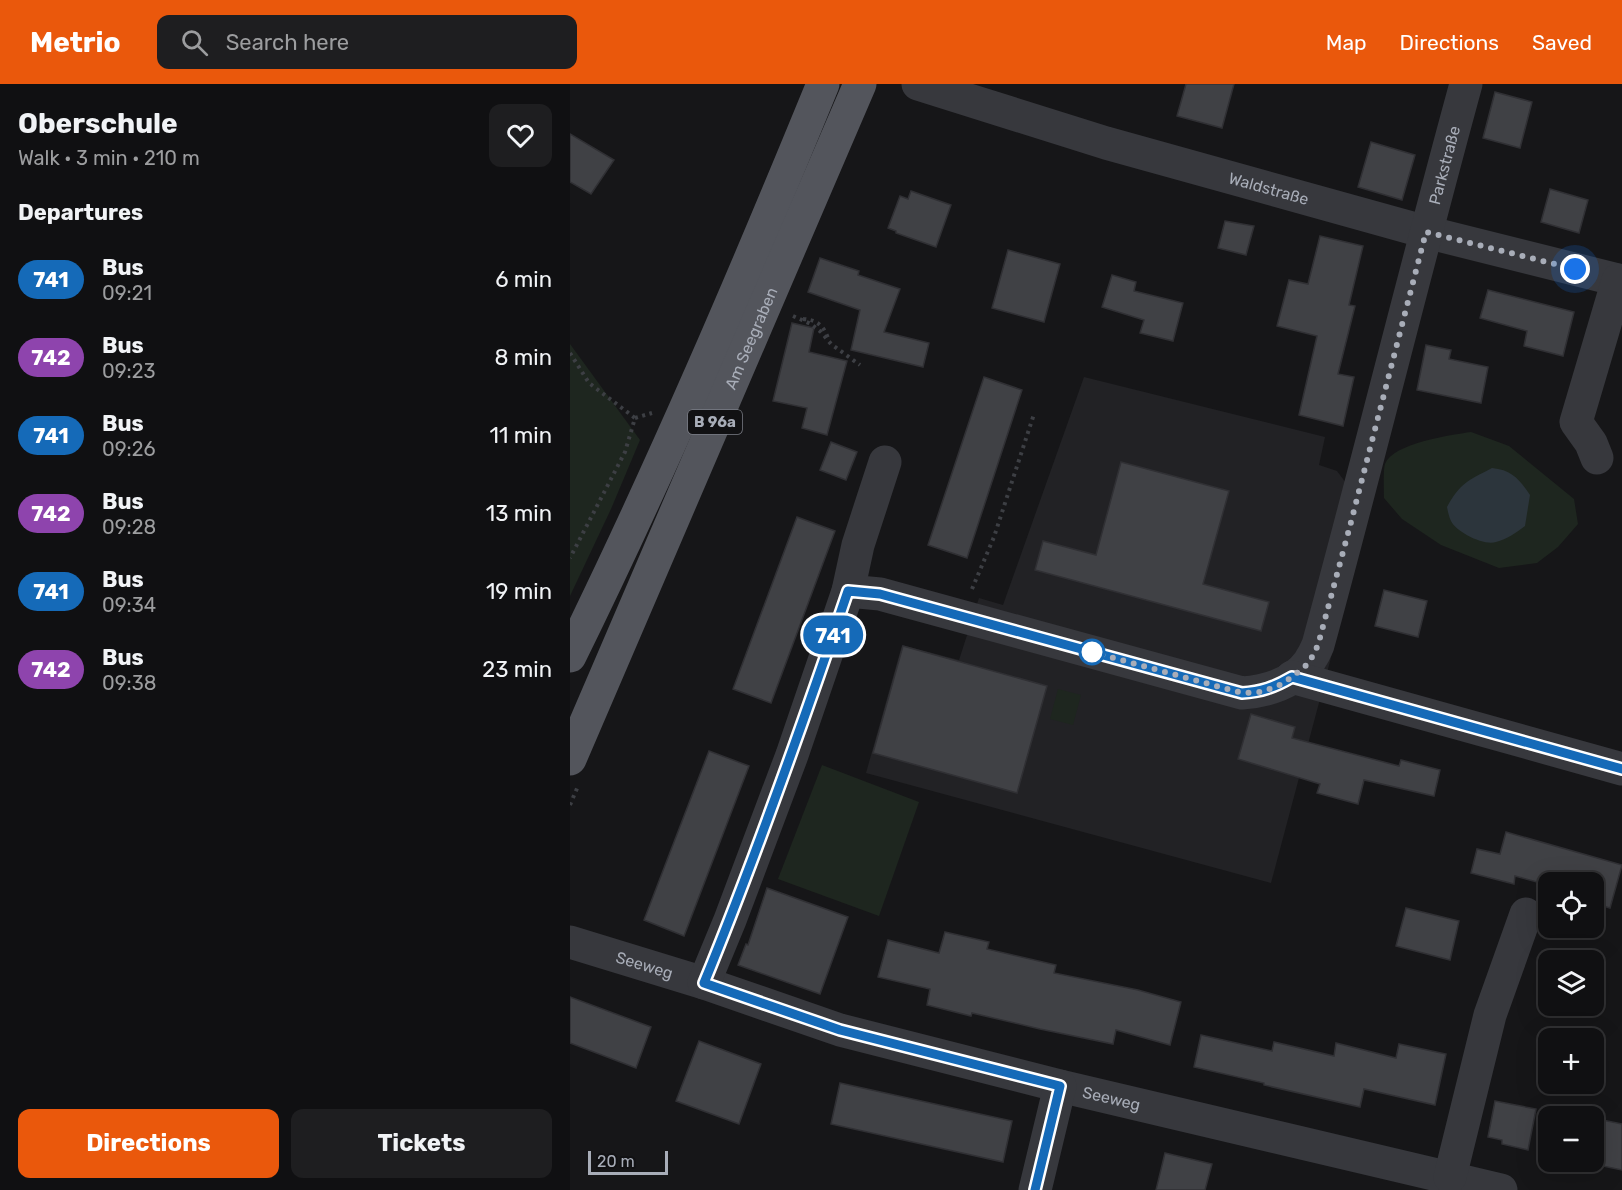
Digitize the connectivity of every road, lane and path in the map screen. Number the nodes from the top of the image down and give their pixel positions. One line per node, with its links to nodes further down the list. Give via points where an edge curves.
1 (823, 84): 16 (main road, Am Seegraben / B 96a, via 661,463)
2 (860, 84): 18 (main road, Am Seegraben / B 96a)
3 (918, 84): 5 (street, Waldstraße, via 1106,143)
4 (1466, 84): 5 (street, Parkstraße)
5 (1426, 232): 6 (street, Waldstraße); 17 (street, Parkstraße, via 1318,645 1309,663)
6 (1620, 281): 11 (street, via 1576,422)
7 (791, 315): 9 (path, Am Seegraben, via 811,324)
8 (570, 353): 13 (path, via 589,382 635,418 625,452)
9 (860, 365)
10 (1034, 414): 15 (path, via 994,537)
11 (1597, 458)
12 (885, 462): 14 (street, via 858,545)
13 (570, 558)
14 (848, 591): 15 (street, via 880,594); 22 (street, via 792,755)
15 (961, 615): 17 (street, via 1242,693 1261,692)
16 (570, 656)
17 (1292, 677): 19 (street)
18 (570, 759)
19 (1622, 769)
20 (1526, 914): 25 (street, via 1490,1015)
21 (570, 942): 22 (street, Seeweg)
22 (704, 983): 23 (street, Seeweg, via 840,1030)
23 (1060, 1086): 24 (street, Seeweg); 26 (street)
24 (1399, 1178): 25 (street, Seeweg)
25 (1450, 1178): 27 (street, Seeweg)
26 (1035, 1190)
27 (1501, 1190)

